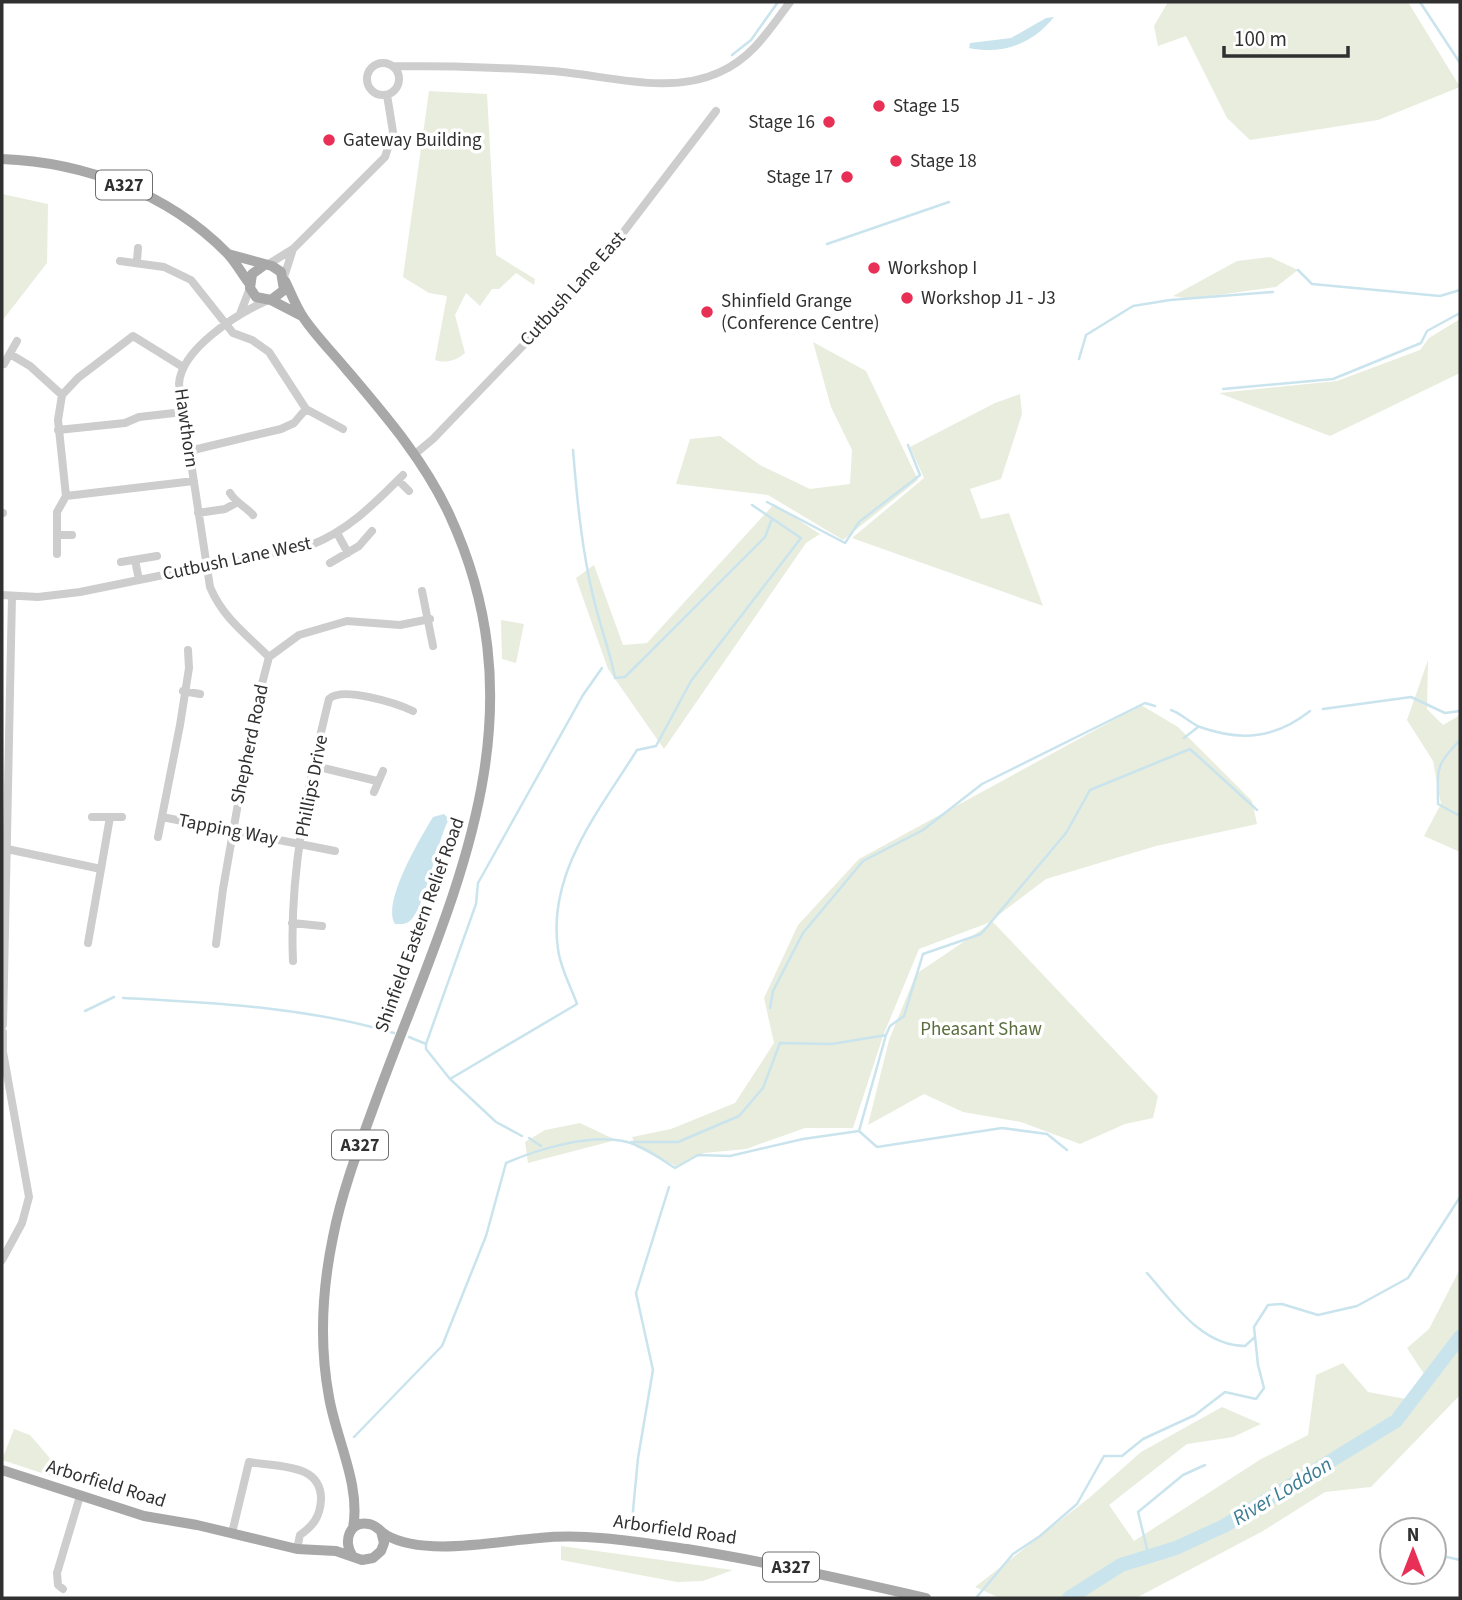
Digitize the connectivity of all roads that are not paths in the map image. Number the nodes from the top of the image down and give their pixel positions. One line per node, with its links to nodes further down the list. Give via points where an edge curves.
1 (790, 2): 3 (street, via 755,49 697,81 675,84 543,70)
2 (393, 66): 3 (street); 4 (street); 5 (street, via 377,64 368,75 371,90)
3 (417, 68): 4 (street)
4 (400, 80): 5 (street, via 396,90)
5 (387, 95): 9 (street, via 393,132 385,157)
6 (716, 111): 30 (street, Cutbush Lane East, via 590,276)
7 (2, 159): 10 (main road, A327, via 57,164 121,183 170,209)
8 (138, 248): 12 (street)
9 (293, 249): 13 (street); 14 (street)
10 (228, 254): 13 (main road, A327); 15 (main road, A327)
11 (120, 261): 12 (street)
12 (137, 261): 19 (street, via 191,280)
13 (265, 265): 14 (main road, via 277,268); 15 (main road, via 251,274)
14 (284, 279): 16 (main road, via 282,293); 18 (main road, Shinfield Eastern Relief Road / A327)
15 (250, 286): 16 (main road, via 256,297); 17 (street)
16 (268, 301): 17 (street, Hawthorn); 18 (main road, Shinfield Eastern Relief Road / A327)
17 (240, 314): 19 (street, Hawthorn)
18 (302, 316): 30 (main road, Shinfield Eastern Relief Road / A327)
19 (227, 324): 23 (street, Hawthorn, via 192,354); 25 (street, via 239,338 252,340 269,352)
20 (17, 341): 21 (street)
21 (10, 354): 22 (street); 24 (street)
22 (4, 364)
23 (183, 368): 24 (street, via 133,336); 26 (street, Hawthorn, via 179,384)
24 (62, 395): 28 (street)
25 (306, 409): 27 (street); 29 (street, via 281,429)
26 (183, 412): 28 (street); 29 (street, Hawthorn)
27 (344, 429)
28 (58, 430): 34 (street)
29 (189, 451): 31 (street, Hawthorn)
30 (415, 454): 88 (main road, Shinfield Eastern Relief Road / A327, via 449,514 476,591 488,653 489,737 482,799 463,870 353,1163 326,1270 322,1320 325,1373)
31 (194, 481): 34 (street); 36 (street, Hawthorn)
32 (409, 491): 39 (street, Cutbush Lane West, via 401,477)
33 (230, 493): 35 (street)
34 (66, 496): 40 (street, via 57,512)
35 (236, 503): 36 (street); 37 (street)
36 (198, 513): 48 (street, Hawthorn)
37 (253, 515)
38 (372, 531): 42 (street)
39 (337, 533): 42 (street); 48 (street, Cutbush Lane West, via 298,549)
40 (57, 535): 41 (street); 43 (street)
41 (72, 536)
42 (348, 552): 47 (street)
43 (57, 554)
44 (157, 556): 45 (street, Cutbush Lane West)
45 (135, 560): 46 (street, Cutbush Lane West); 49 (street, Cutbush Lane West)
46 (121, 562)
47 (330, 563)
48 (206, 567): 49 (street, Cutbush Lane West); 56 (street, Shepherd Road, via 218,606)
49 (139, 580): 52 (street, Cutbush Lane West, via 53,596)
50 (422, 591): 53 (street)
51 (2, 595): 52 (street, Cutbush Lane West)
52 (12, 596): 64 (street)
53 (430, 619): 54 (street); 56 (street, via 400,625 346,621 299,635)
54 (433, 646)
55 (188, 650): 57 (street)
56 (269, 657): 69 (street, Shepherd Road)
57 (183, 691): 58 (street); 68 (street)
58 (200, 694)
59 (413, 710): 60 (street, Phillips Drive, via 387,701 332,695)
60 (315, 766): 62 (street); 71 (street, Phillips Drive)
61 (383, 771): 62 (street)
62 (377, 781): 63 (street)
63 (374, 792)
64 (5, 808): 72 (street)
65 (92, 817): 66 (street)
66 (110, 817): 67 (street); 74 (street)
67 (122, 817)
68 (162, 817): 69 (street, Tapping Way); 70 (street)
69 (233, 832): 71 (street, Tapping Way); 79 (street, Shepherd Road)
70 (158, 837)
71 (300, 845): 73 (street, Tapping Way); 76 (street, Phillips Drive)
72 (7, 849): 74 (street); 75 (street)
73 (335, 851)
74 (102, 869): 78 (street)
75 (4, 895): 81 (street)
76 (292, 923): 77 (street); 80 (street, Phillips Drive)
77 (322, 926)
78 (88, 943)
79 (216, 944)
80 (293, 961)
81 (3, 1029): 82 (street)
82 (13, 1109): 83 (street); 84 (street, via 28,1204 17,1233)
83 (2, 1113)
84 (5, 1247): 85 (street)
85 (2, 1260)
86 (2, 1469): 87 (main road, Arborfield Road)
87 (80, 1496): 92 (main road, Arborfield Road, via 144,1516); 98 (street, via 57,1573)
88 (355, 1504): 89 (main road, Shinfield Eastern Relief Road / A327); 91 (main road, Shinfield Eastern Relief Road / A327)
89 (370, 1524): 90 (main road, A327); 91 (main road)
90 (381, 1531): 93 (main road, Arborfield Road / A327); 96 (main road)
91 (350, 1532): 95 (main road, via 336,1546); 97 (main road, A327, via 347,1545)
92 (232, 1533): 94 (main road, Arborfield Road); 94 (street, via 249,1462 304,1472 316,1477 321,1507 314,1525 300,1535)
93 (415, 1543): 96 (main road, Arborfield Road / A327); 99 (main road, Arborfield Road / A327, via 474,1544 555,1536 622,1540 779,1564)
94 (297, 1549): 95 (main road, Arborfield Road)
95 (325, 1549): 97 (main road, Arborfield Road)
96 (381, 1551): 97 (main road, A327, via 368,1560)
97 (352, 1555)
98 (63, 1590)
99 (926, 1598)

